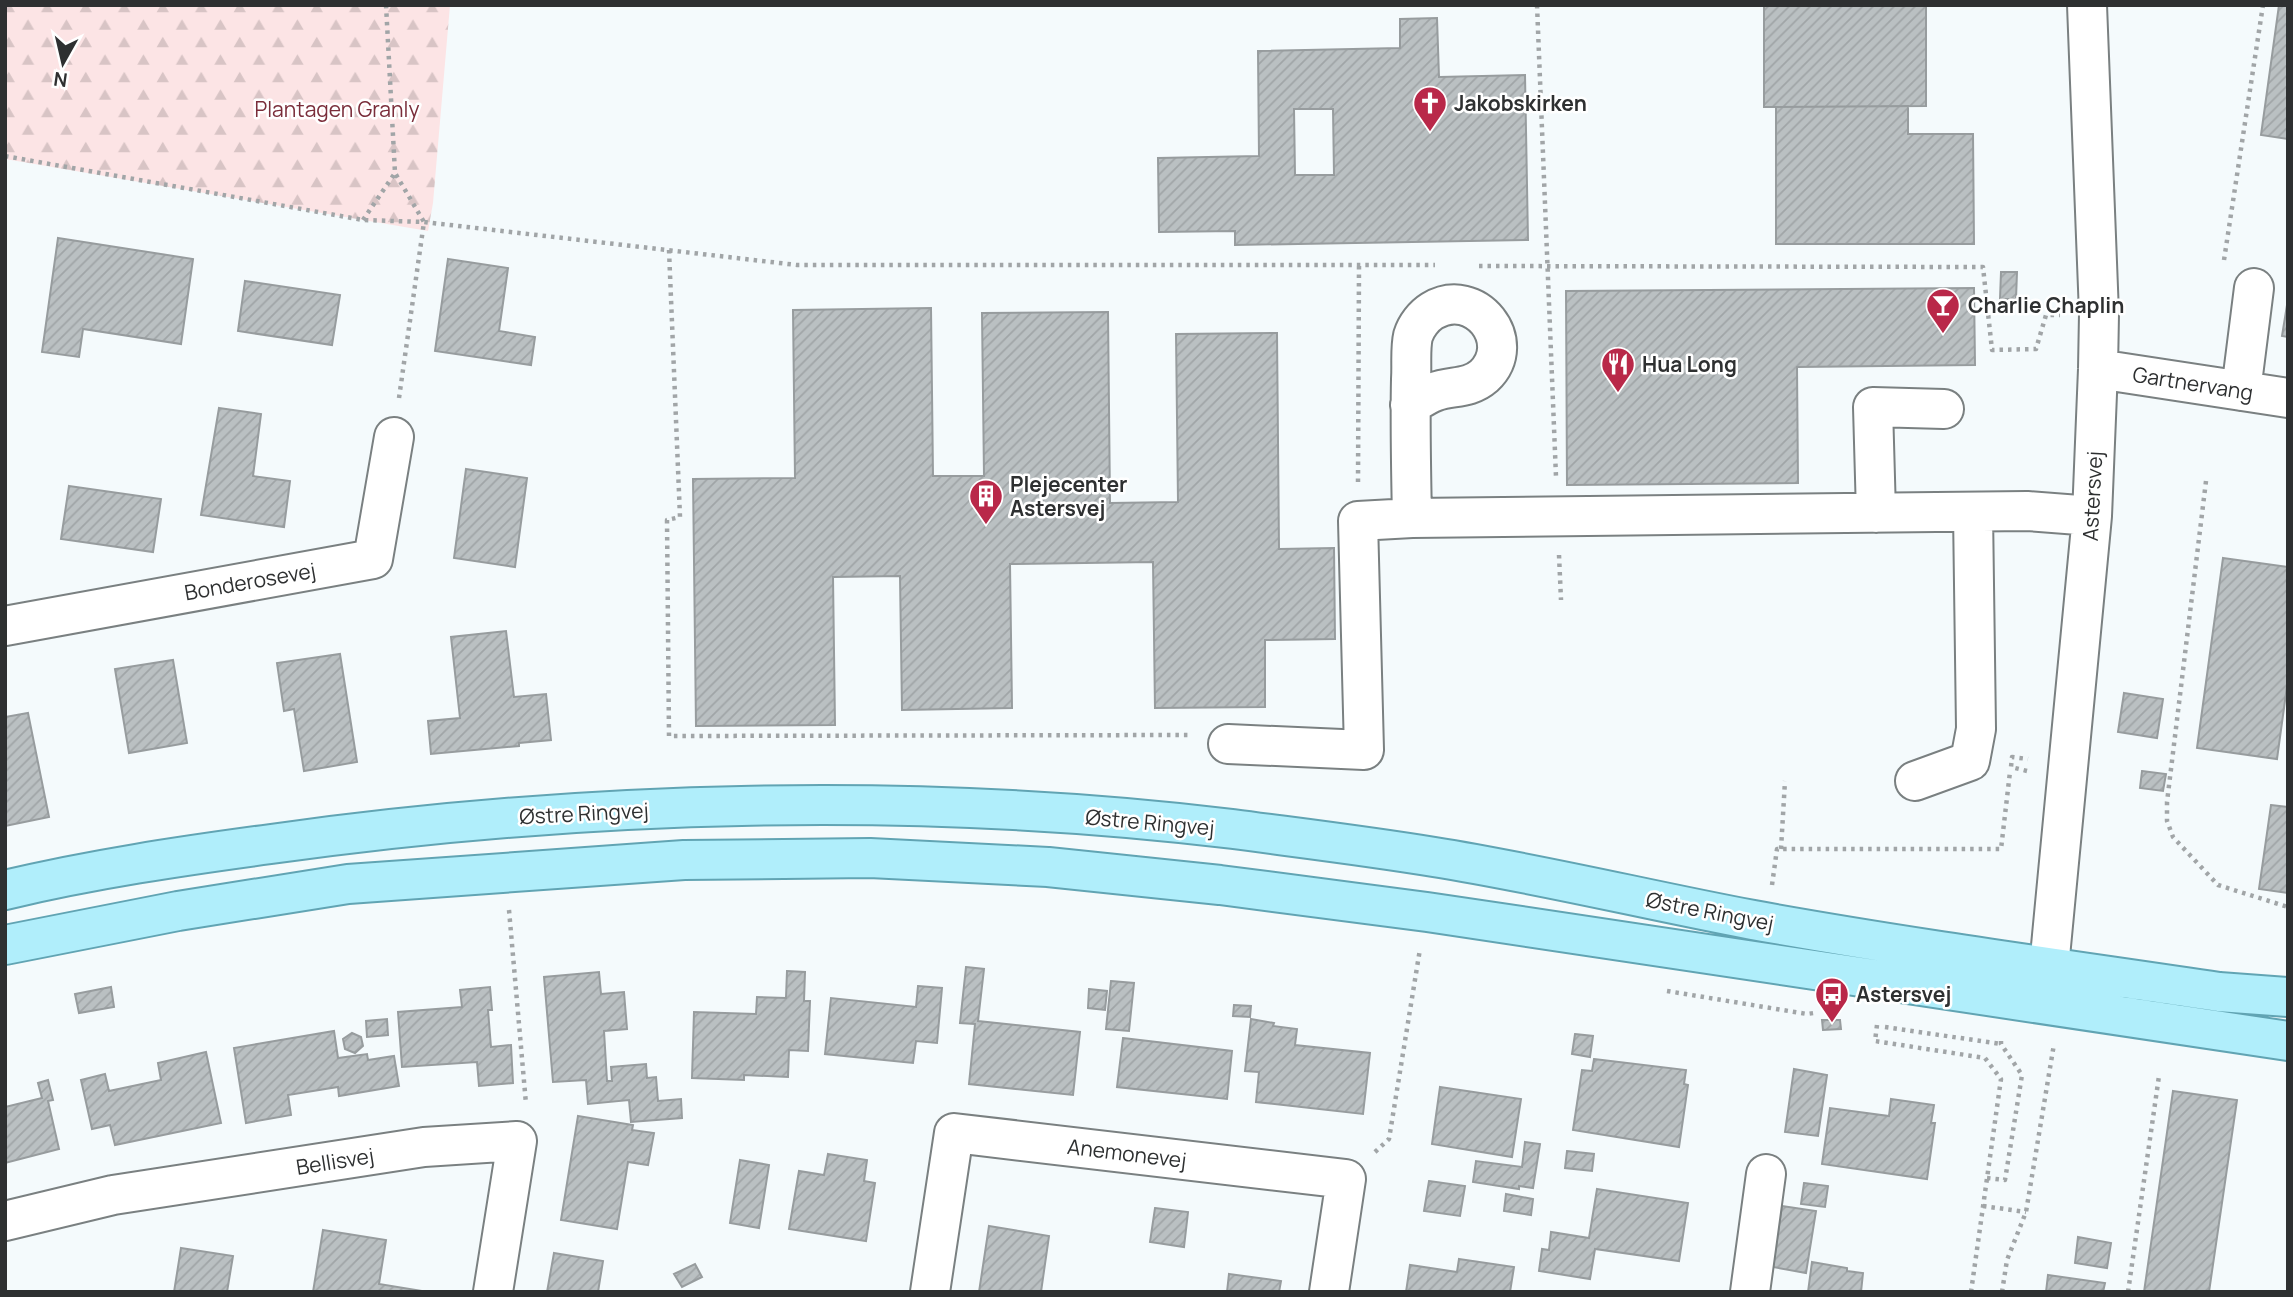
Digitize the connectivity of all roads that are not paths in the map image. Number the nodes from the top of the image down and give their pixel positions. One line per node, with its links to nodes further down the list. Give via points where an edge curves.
1 (2087, 5): 3 (street, Astersvej)
2 (2255, 288): 4 (street)
3 (2098, 369): 4 (street, Gartnervang); 11 (street, Astersvej)
4 (2241, 391): 5 (street, Gartnervang)
5 (2288, 397)
6 (1410, 405): 12 (street)
7 (1944, 409): 10 (street, via 1873,407)
8 (394, 437): 13 (street, Bonderosevej, via 373,559)
9 (1973, 512): 10 (street); 11 (street); 15 (street, via 1976,729 1970,761)
10 (1876, 513): 12 (street)
11 (2092, 516): 18 (street, Astersvej)
12 (1412, 518): 14 (street, via 1358,521 1364,750)
13 (5, 626)
14 (1228, 744)
15 (1915, 781)
16 (5, 890): 18 (main road, Østre Ringvej, via 174,857 486,818 682,808 871,806 1052,813 1229,829 1437,857 1766,922)
17 (5, 945): 20 (main road, Østre Ringvej, via 348,884 684,860 870,858 1048,867 1220,885)
18 (2049, 967): 19 (main road, Østre Ringvej); 20 (street, via 2041,982)
19 (2288, 998)
20 (2001, 999): 21 (main road, Østre Ringvej)
21 (2288, 1041)
22 (1766, 1174): 27 (street)
23 (5, 1221): 24 (street, Bellisvej, via 113,1195 424,1147 517,1141)
24 (493, 1292)
25 (930, 1292): 26 (street, Anemonevej, via 954,1133 1346,1179)
26 (1329, 1292)
27 (1750, 1292)

